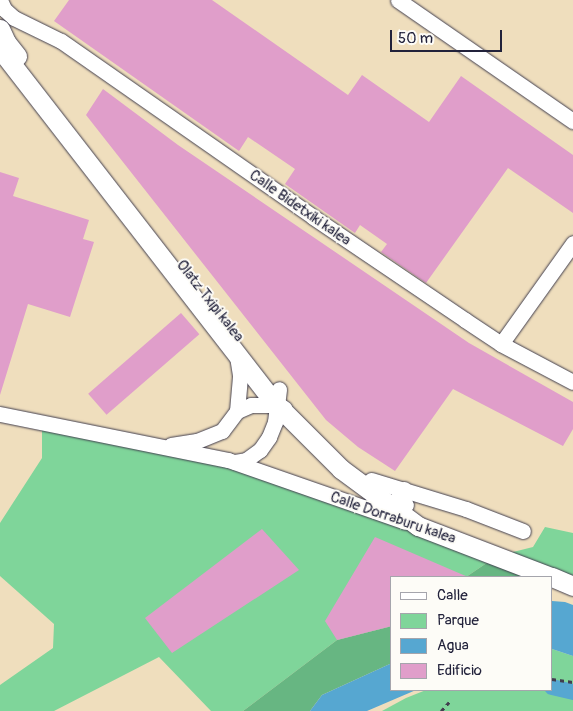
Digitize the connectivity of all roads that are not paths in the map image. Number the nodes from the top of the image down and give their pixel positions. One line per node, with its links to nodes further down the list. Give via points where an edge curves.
1 (0, 0): 7 (street, Calle Bidetxiki kalea, via 14,18 61,42)
2 (398, 0): 5 (street)
3 (0, 29): 10 (main road, Olatz Txipi kalea, via 6,42)
4 (0, 48): 8 (main road, Olatz Txipi kalea)
5 (573, 121)
6 (573, 243): 7 (street)
7 (501, 344): 9 (street, Calle Bidetxiki kalea)
8 (237, 356): 10 (main road, Olatz Txipi kalea); 11 (street, via 240,375)
9 (573, 382)
10 (278, 397): 11 (street); 15 (street, via 275,422 260,450 246,460); 16 (main road, Olatz Txipi kalea, via 371,480); 17 (main road, Olatz Txipi kalea, via 341,470)
11 (237, 411): 13 (street)
12 (0, 414): 14 (street, Calle Dorraburu kalea)
13 (222, 431): 14 (street, Calle Dorraburu kalea, via 197,441); 15 (street, via 219,443 222,453)
14 (152, 445): 15 (street, Calle Dorraburu kalea)
15 (231, 461): 17 (street, Calle Dorraburu kalea)
16 (405, 497): 18 (street); 19 (main road, Olatz Txipi kalea)
17 (418, 526): 19 (main road, Calle Dorraburu kalea)
18 (523, 531)
19 (454, 539): 20 (main road, Calle Dorraburu kalea)
20 (548, 576)
21 (553, 578): 22 (main road, Calle Dorraburu kalea)
22 (573, 586)

